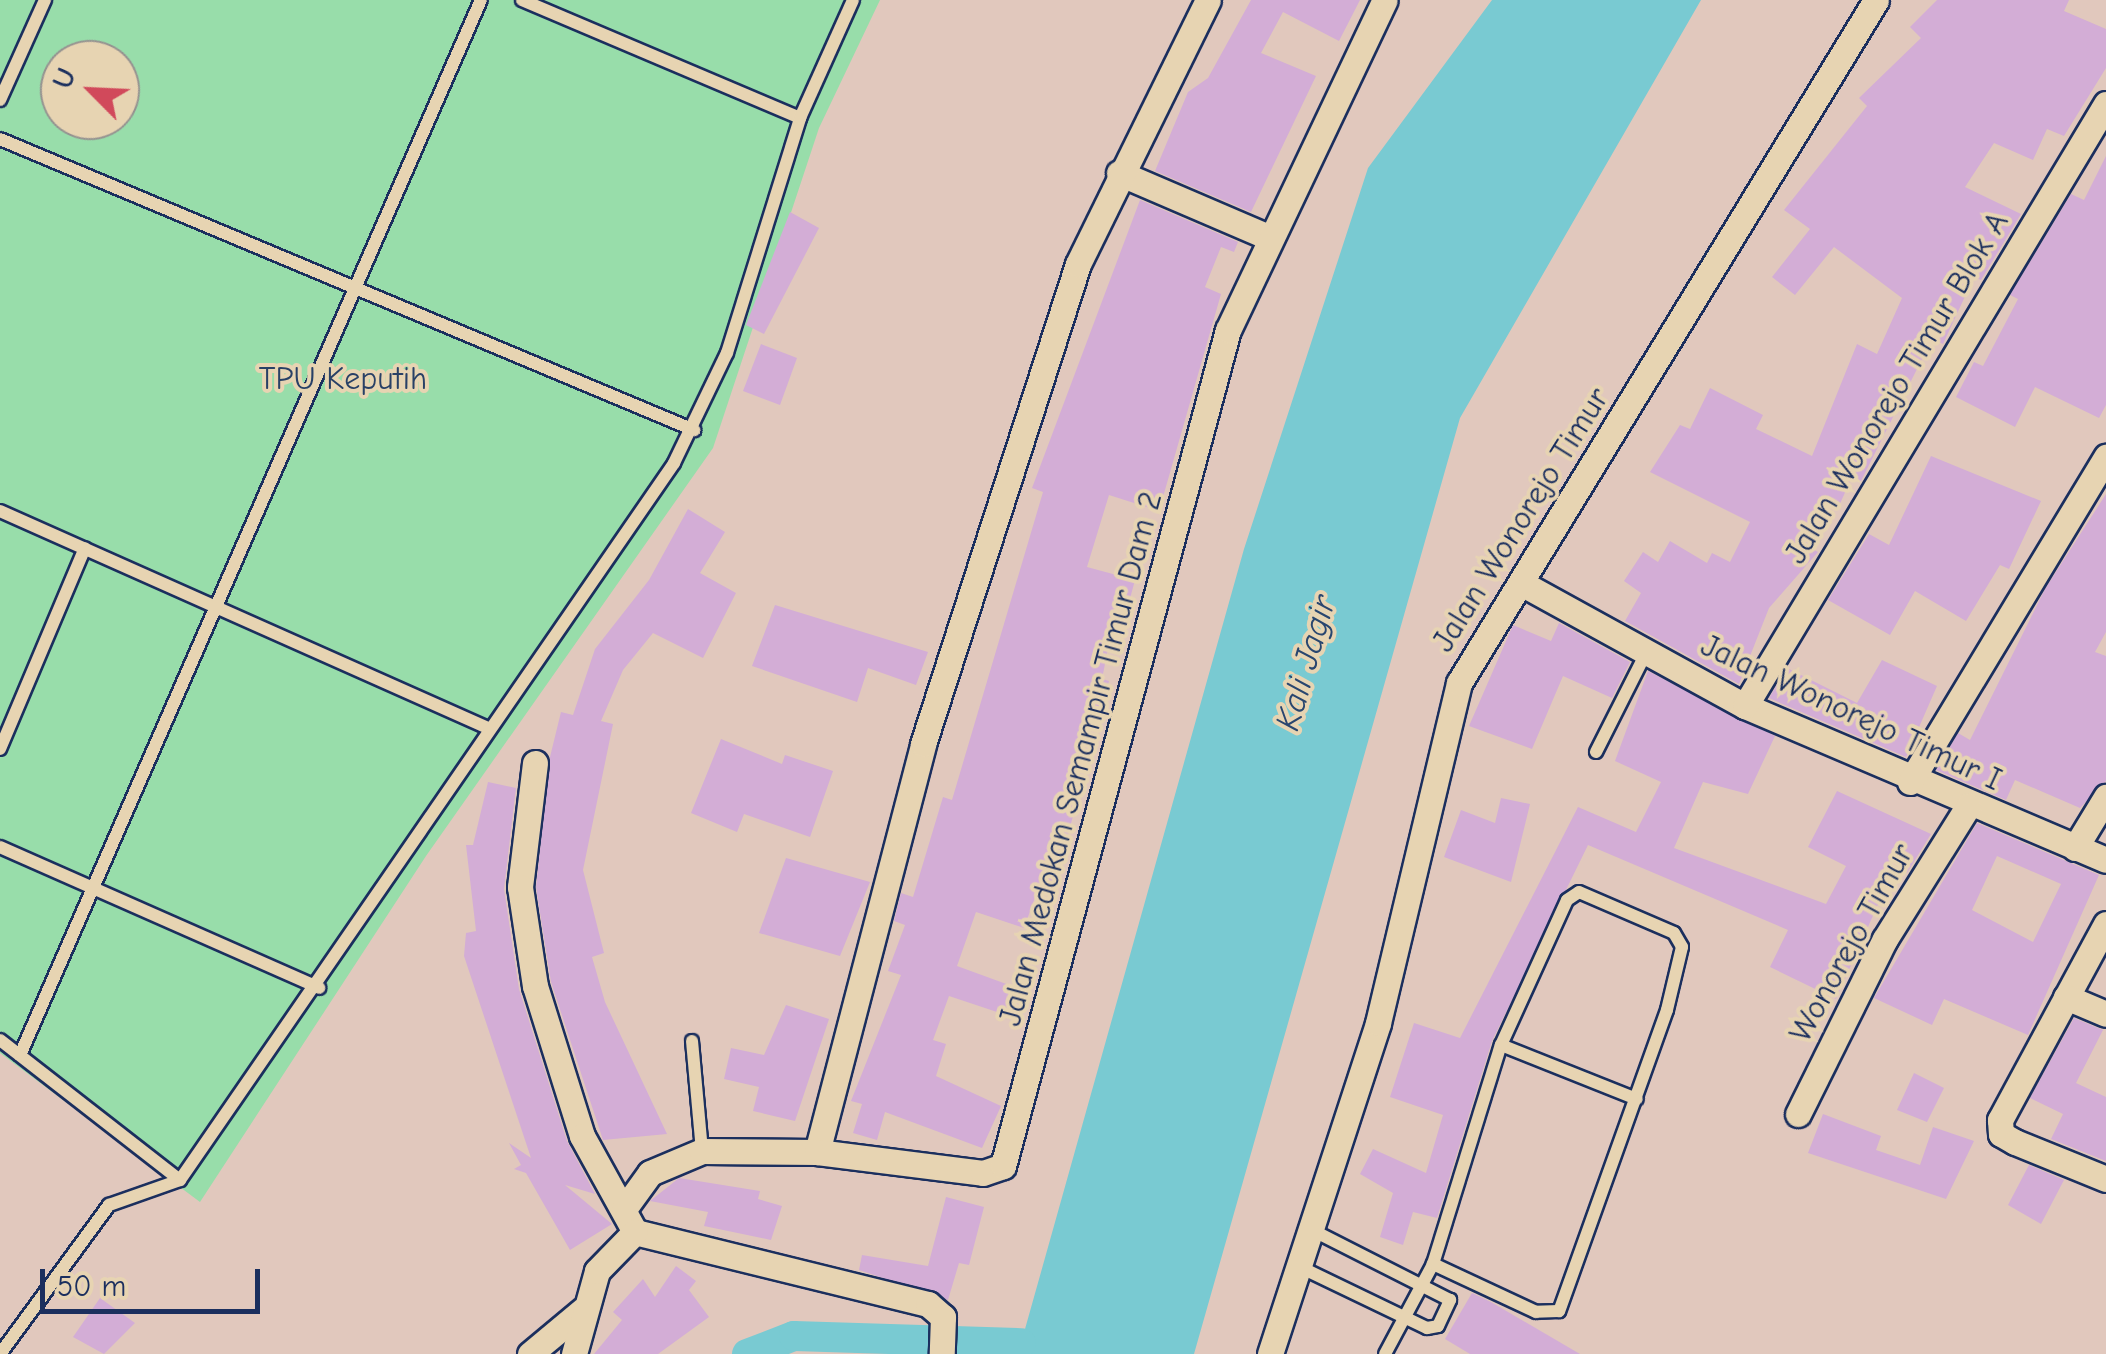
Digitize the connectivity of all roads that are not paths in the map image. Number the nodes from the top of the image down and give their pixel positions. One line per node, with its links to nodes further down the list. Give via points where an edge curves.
1 (45, 0): 8 (lane)
2 (481, 0): 14 (lane)
3 (522, 0): 10 (lane)
4 (853, 0): 10 (lane)
5 (1208, 0): 12 (street)
6 (1385, 0): 13 (street, Jalan Medokan Semampir Timur Dam 2)
7 (1876, 0): 19 (street, Jalan Wonorejo Timur)
8 (0, 100)
9 (2106, 104): 22 (street, Jalan Wonorejo Timur Blok A)
10 (800, 118): 15 (lane)
11 (0, 139): 14 (lane)
12 (1119, 174): 13 (street); 45 (street, via 1078,264 924,744)
13 (1268, 236): 45 (street, Jalan Medokan Semampir Timur Dam 2, via 1228,330 1014,1146 1003,1166 983,1173)
14 (356, 288): 15 (lane); 20 (lane)
15 (694, 430): 23 (lane)
16 (2106, 457): 27 (street)
17 (0, 511): 18 (lane)
18 (85, 548): 20 (lane); 24 (lane)
19 (1521, 584): 21 (street, Jalan Wonorejo Timur I); 49 (street, Jalan Wonorejo Timur, via 1459,683 1378,1023)
20 (217, 605): 23 (lane); 33 (lane)
21 (1646, 650): 22 (street, Jalan Wonorejo Timur I); 25 (lane)
22 (1744, 706): 27 (street, Jalan Wonorejo Timur I)
23 (488, 728): 35 (lane)
24 (0, 750)
25 (1596, 752)
26 (535, 763): 48 (street, via 520,888 535,986 582,1136)
27 (1910, 782): 29 (street, Jalan Wonorejo Timur I)
28 (2106, 797): 31 (street)
29 (1968, 806): 31 (street, Jalan Wonorejo Timur I); 43 (street, Wonorejo Timur, via 1885,939)
30 (0, 847): 33 (lane)
31 (2076, 848): 32 (street, Jalan Wonorejo Timur I)
32 (2106, 860)
33 (93, 888): 35 (lane); 41 (lane)
34 (2106, 924): 36 (street)
35 (320, 988): 47 (lane)
36 (2066, 997): 37 (street); 46 (street, via 2000,1120 2001,1134)
37 (2106, 1014)
38 (0, 1040): 41 (lane)
39 (692, 1041): 44 (lane)
40 (1501, 1045): 42 (lane); 42 (lane, via 1567,900 1579,892 1606,901 1674,933 1682,947); 50 (lane)
41 (20, 1055): 47 (lane)
42 (1637, 1098): 50 (lane, via 1558,1311 1536,1312)
43 (1798, 1114)
44 (702, 1151): 45 (street, Jalan Medokan Semampir Timur Dam 2); 48 (street, Jalan Medokan Semampir Timur Dam 2, via 650,1173)
45 (818, 1152)
46 (2106, 1179)
47 (180, 1180): 55 (lane, via 109,1205)
48 (630, 1220): 53 (street, Jalan Medokan Semampir Timur Dam 2); 58 (street, via 928,1304 944,1328)
49 (1312, 1230): 51 (street, Jalan Wonorejo Timur); 52 (lane)
50 (1433, 1264): 52 (lane)
51 (1300, 1267): 54 (lane); 59 (street, Jalan Wonorejo Timur)
52 (1425, 1281): 54 (lane); 54 (lane, via 1450,1300 1445,1314 1427,1328)
53 (583, 1310): 56 (street); 57 (street)
54 (1406, 1317): 60 (lane)
55 (0, 1354)
56 (530, 1354)
57 (574, 1354)
58 (942, 1354)
59 (1270, 1354)
60 (1385, 1354)

